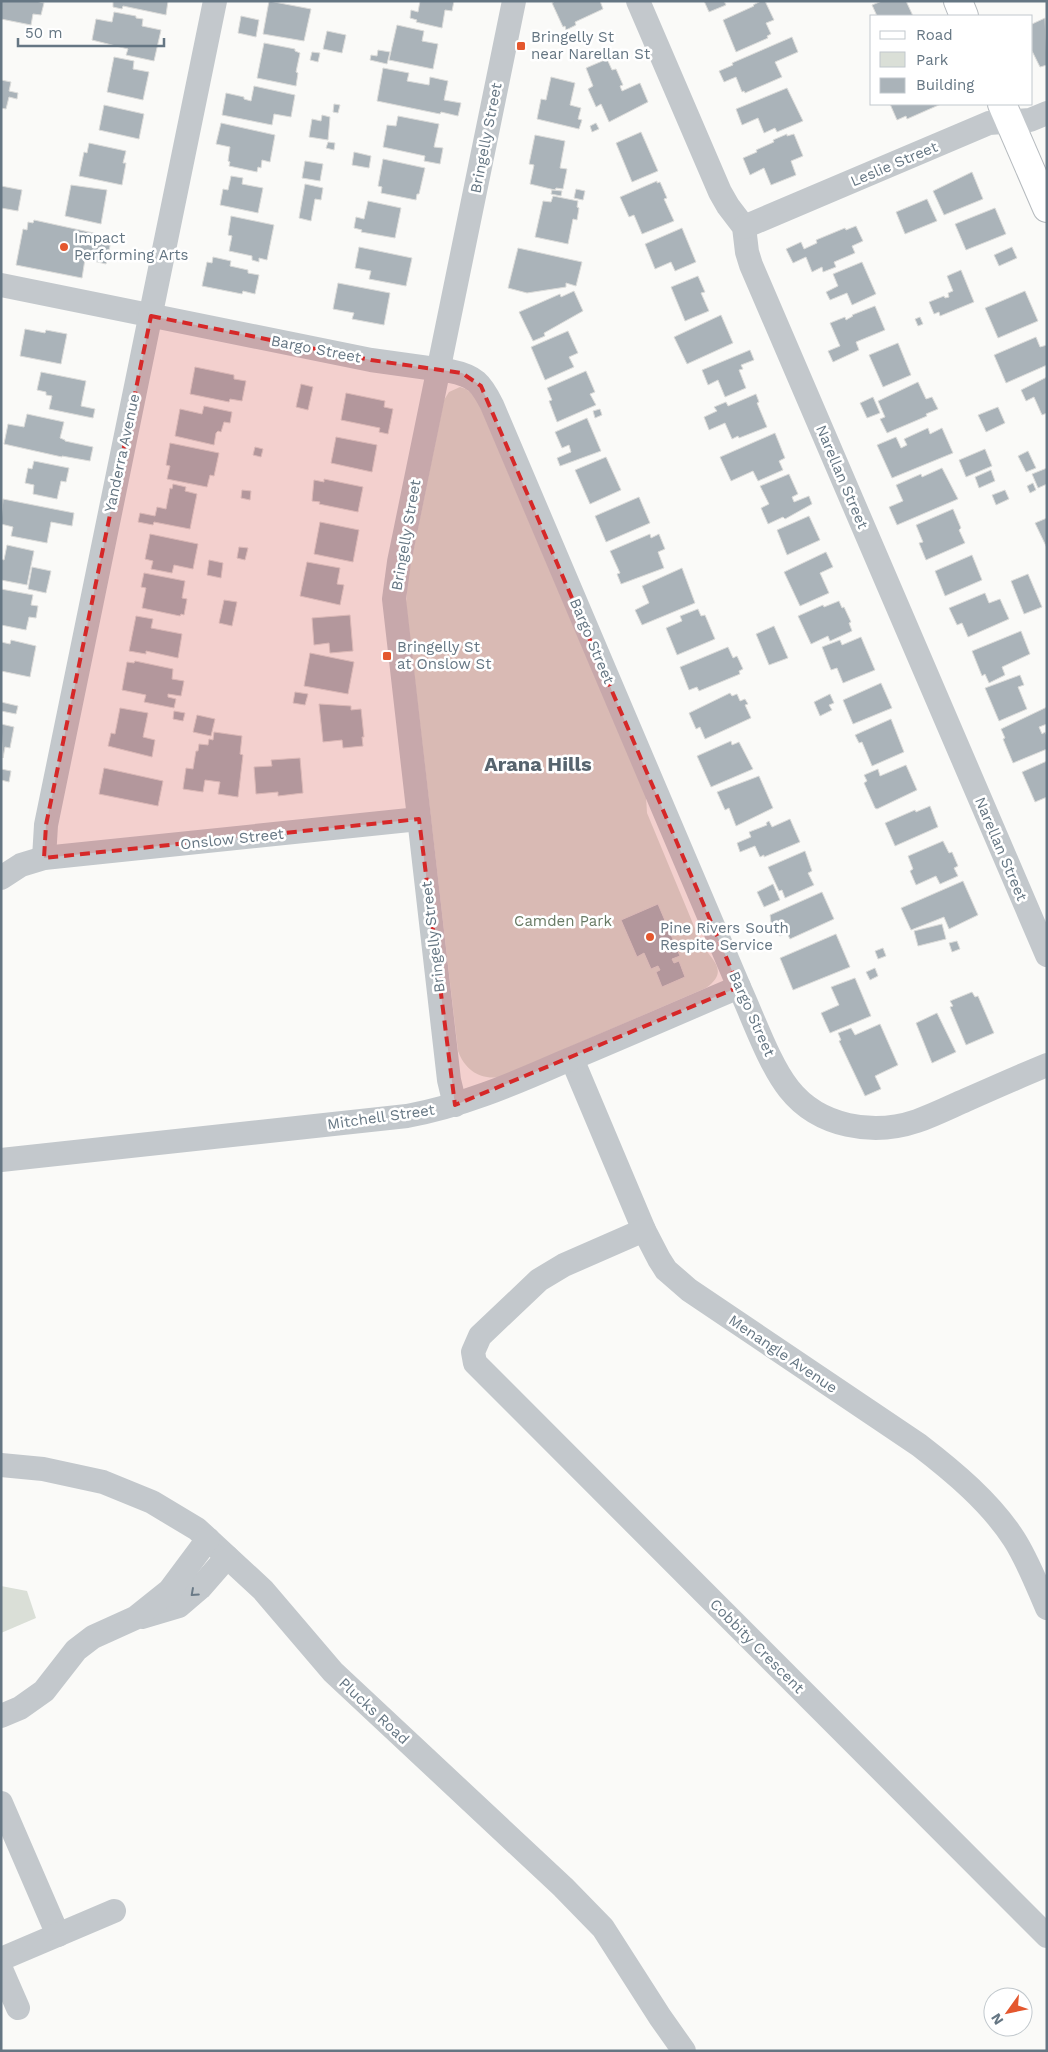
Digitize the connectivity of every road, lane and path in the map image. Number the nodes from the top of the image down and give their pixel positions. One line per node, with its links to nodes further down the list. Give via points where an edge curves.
1 (215, 1): 11 (street, Yanderra Avenue)
2 (514, 1): 12 (street, Bringelly Street)
3 (638, 1): 9 (street, Narellan Street, via 720,192)
4 (958, 1): 5 (main road)
5 (964, 15)
6 (1006, 112): 7 (street, Leslie Street, via 1030,120); 8 (main road); 9 (street, Leslie Street, via 989,123)
7 (1047, 113)
8 (1047, 208)
9 (744, 228): 16 (street, Narellan Street, via 751,265)
10 (1, 285): 11 (street, Bargo Street)
11 (150, 316): 12 (street, Bargo Street, via 371,360); 14 (street, Yanderra Avenue, via 46,826)
12 (439, 369): 13 (street, Bringelly Street, via 394,600); 17 (street, Bargo Street, via 462,373 476,380 492,405)
13 (419, 819): 14 (street, Onslow Street); 20 (street, Bringelly Street, via 449,1080)
14 (44, 858): 15 (street, via 21,865)
15 (1, 878)
16 (1047, 955)
17 (739, 986): 18 (street, Mitchell Street); 19 (street, Bargo Street, via 778,1073 789,1090 818,1114 855,1127 874,1129 917,1121)
18 (572, 1059): 20 (street, Mitchell Street); 22 (street, Menangle Avenue)
19 (1047, 1065)
20 (455, 1105): 21 (street, Mitchell Street, via 407,1116)
21 (1, 1160)
22 (644, 1230): 26 (street, Menangle Avenue, via 666,1270 683,1286 946,1466 1009,1532); 32 (street, Cobbity Crescent, via 564,1265 539,1280 466,1352)
23 (1, 1465): 24 (street, Plucks Road, via 43,1469 103,1482 152,1502)
24 (208, 1539): 25 (street, Plucks Road); 27 (street, via 170,1590)
25 (227, 1557): 27 (street, one-way to 27, via 179,1606); 36 (street, Plucks Road, via 263,1590 333,1672 603,1928)
26 (1047, 1608)
27 (135, 1618): 28 (street, via 93,1637 76,1650 44,1691 20,1708)
28 (1, 1716)
29 (1, 1804): 31 (street)
30 (114, 1911): 31 (street)
31 (58, 1935): 33 (street)
32 (1047, 1936)
33 (1, 1959)
34 (1, 1969): 35 (street)
35 (18, 2008)
36 (684, 2051)

